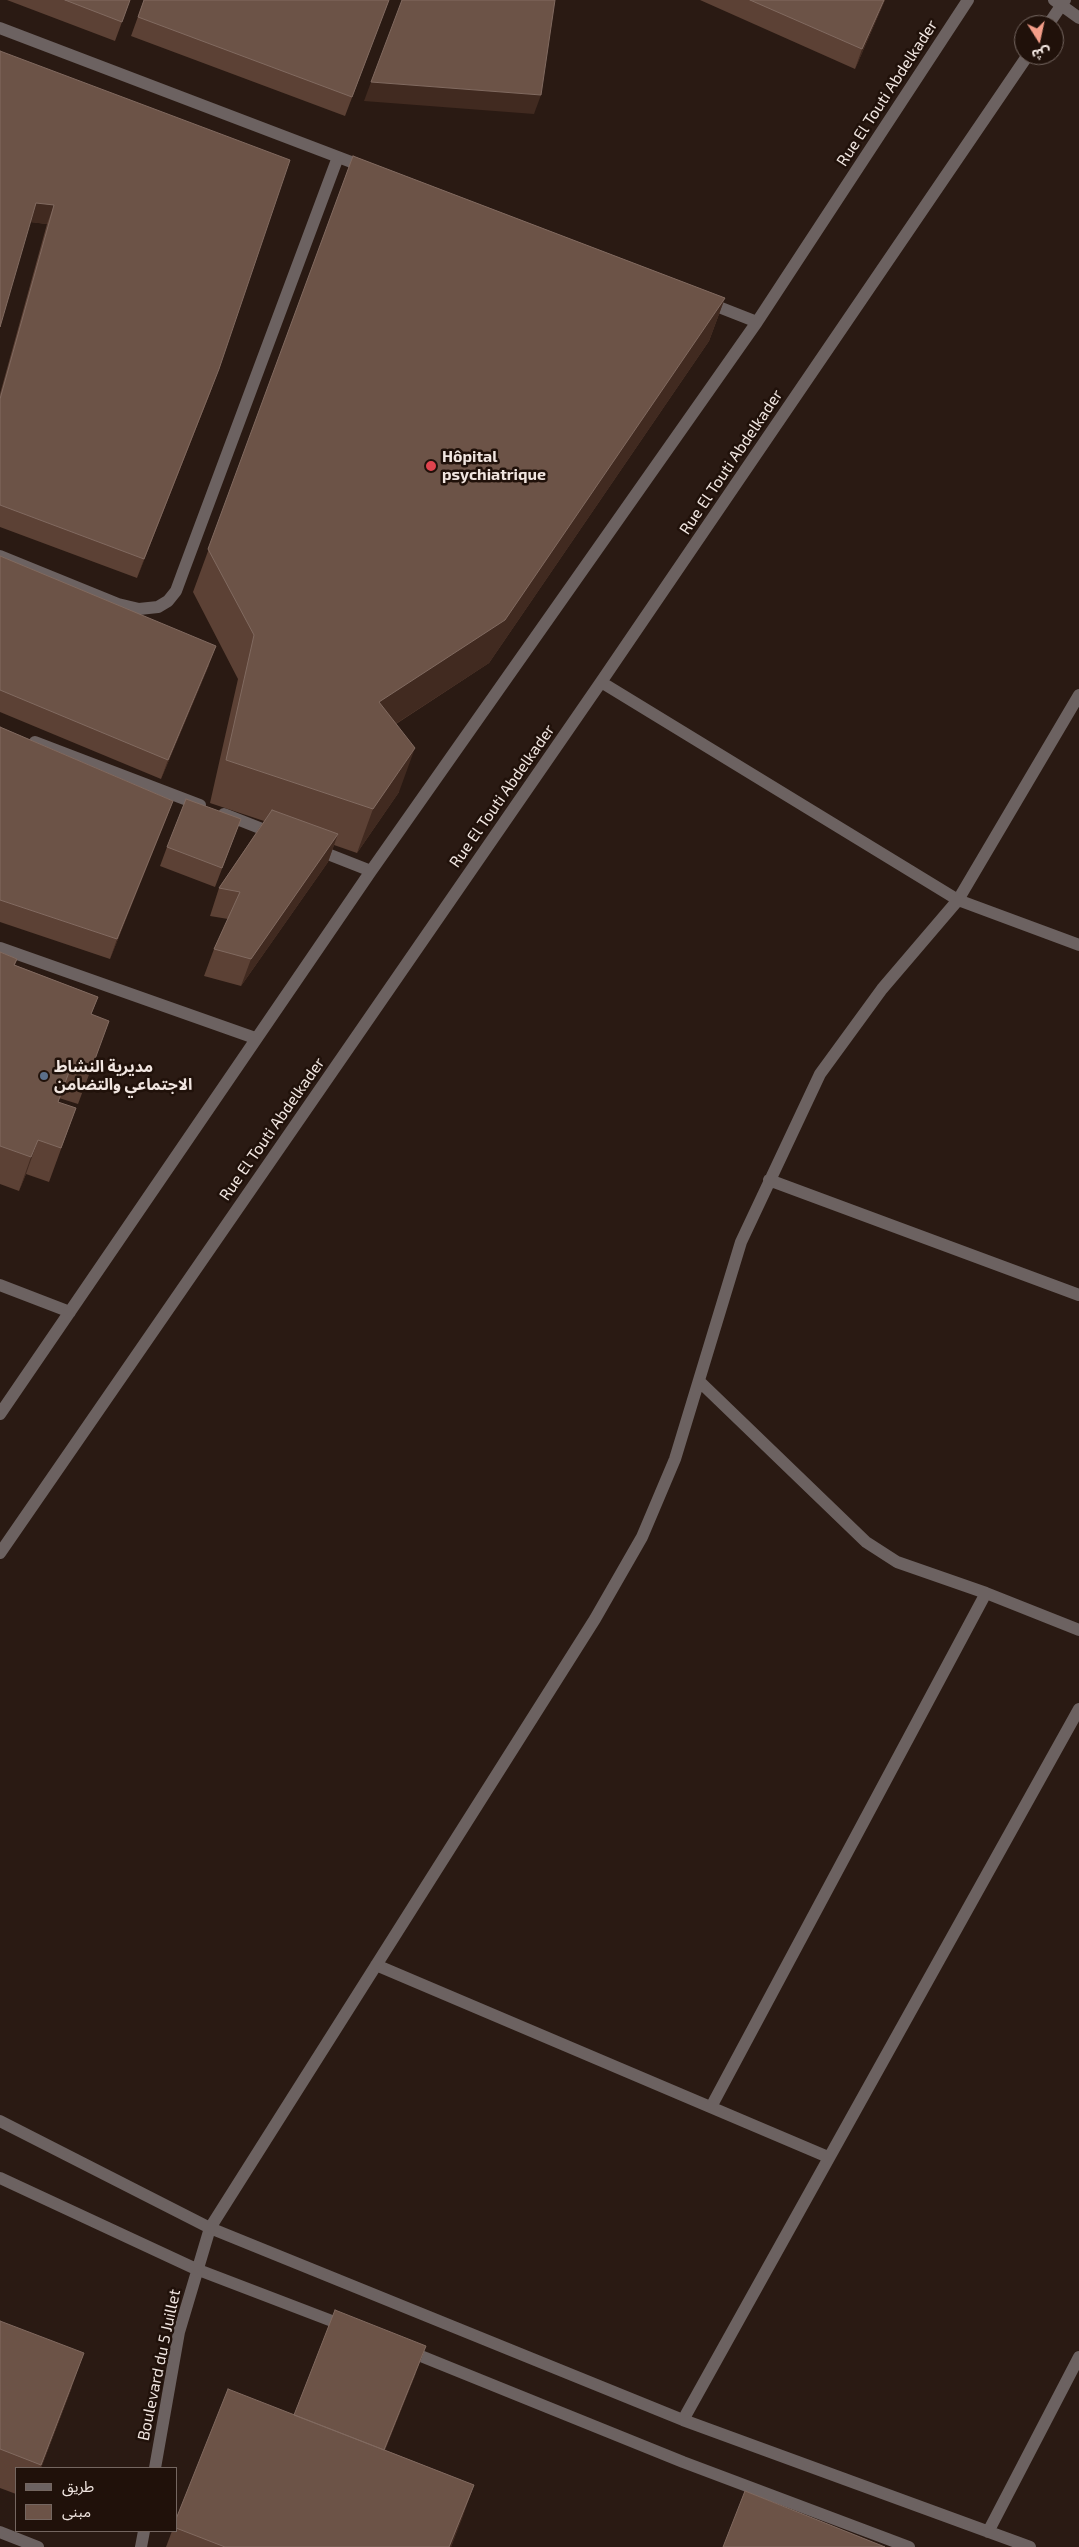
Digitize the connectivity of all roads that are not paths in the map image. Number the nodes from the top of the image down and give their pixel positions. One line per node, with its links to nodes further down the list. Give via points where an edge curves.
1 (968, 0): 10 (street, Rue El Touti Abdelkader)
2 (1060, 2): 3 (street); 4 (street)
3 (1053, 15)
4 (1079, 18)
5 (0, 28): 7 (street)
6 (1021, 65): 12 (street, Rue El Touti Abdelkader)
7 (338, 157): 8 (street); 11 (street, via 184,572 168,600 158,607 139,609 118,604)
8 (383, 175)
9 (693, 297): 10 (street)
10 (756, 322): 17 (street, Rue El Touti Abdelkader)
11 (0, 556)
12 (601, 682): 18 (street); 28 (street, Rue El Touti Abdelkader)
13 (1079, 695): 18 (street, Boulevard du 5 Juillet)
14 (27, 739): 15 (street)
15 (287, 838)
16 (306, 846): 17 (street)
17 (371, 871): 21 (street, Rue El Touti Abdelkader)
18 (958, 900): 19 (street); 22 (street, Boulevard du 5 Juillet, via 882,989 820,1074)
19 (1079, 945)
20 (0, 948): 21 (street)
21 (255, 1038): 25 (street, Rue El Touti Abdelkader)
22 (769, 1180): 24 (street); 26 (street, Boulevard du 5 Juillet, via 742,1242)
23 (0, 1285): 25 (street)
24 (1079, 1295)
25 (70, 1312): 27 (street, Rue El Touti Abdelkader)
26 (699, 1381): 29 (street, via 866,1542 897,1562); 32 (street, Boulevard du 5 Juillet, via 675,1458 642,1537 595,1619)
27 (0, 1414)
28 (0, 1553)
29 (986, 1593): 30 (street); 33 (street)
30 (1079, 1630)
31 (1079, 1709): 35 (street)
32 (376, 1965): 33 (street); 37 (street, Boulevard du 5 Juillet)
33 (711, 2107): 35 (street)
34 (0, 2121): 37 (street)
35 (828, 2157): 42 (street)
36 (0, 2178): 38 (street)
37 (210, 2228): 38 (street, Boulevard du 5 Juillet); 42 (street)
38 (196, 2269): 39 (street); 43 (street, Boulevard du 5 Juillet, via 178,2332)
39 (353, 2329)
40 (398, 2347): 49 (street, via 683,2462)
41 (1079, 2357): 46 (street)
42 (683, 2420): 46 (street)
43 (155, 2467)
44 (0, 2532): 47 (street)
45 (144, 2532): 48 (street)
46 (988, 2532): 50 (street)
47 (38, 2547)
48 (141, 2547)
49 (909, 2547)
50 (1030, 2547)

